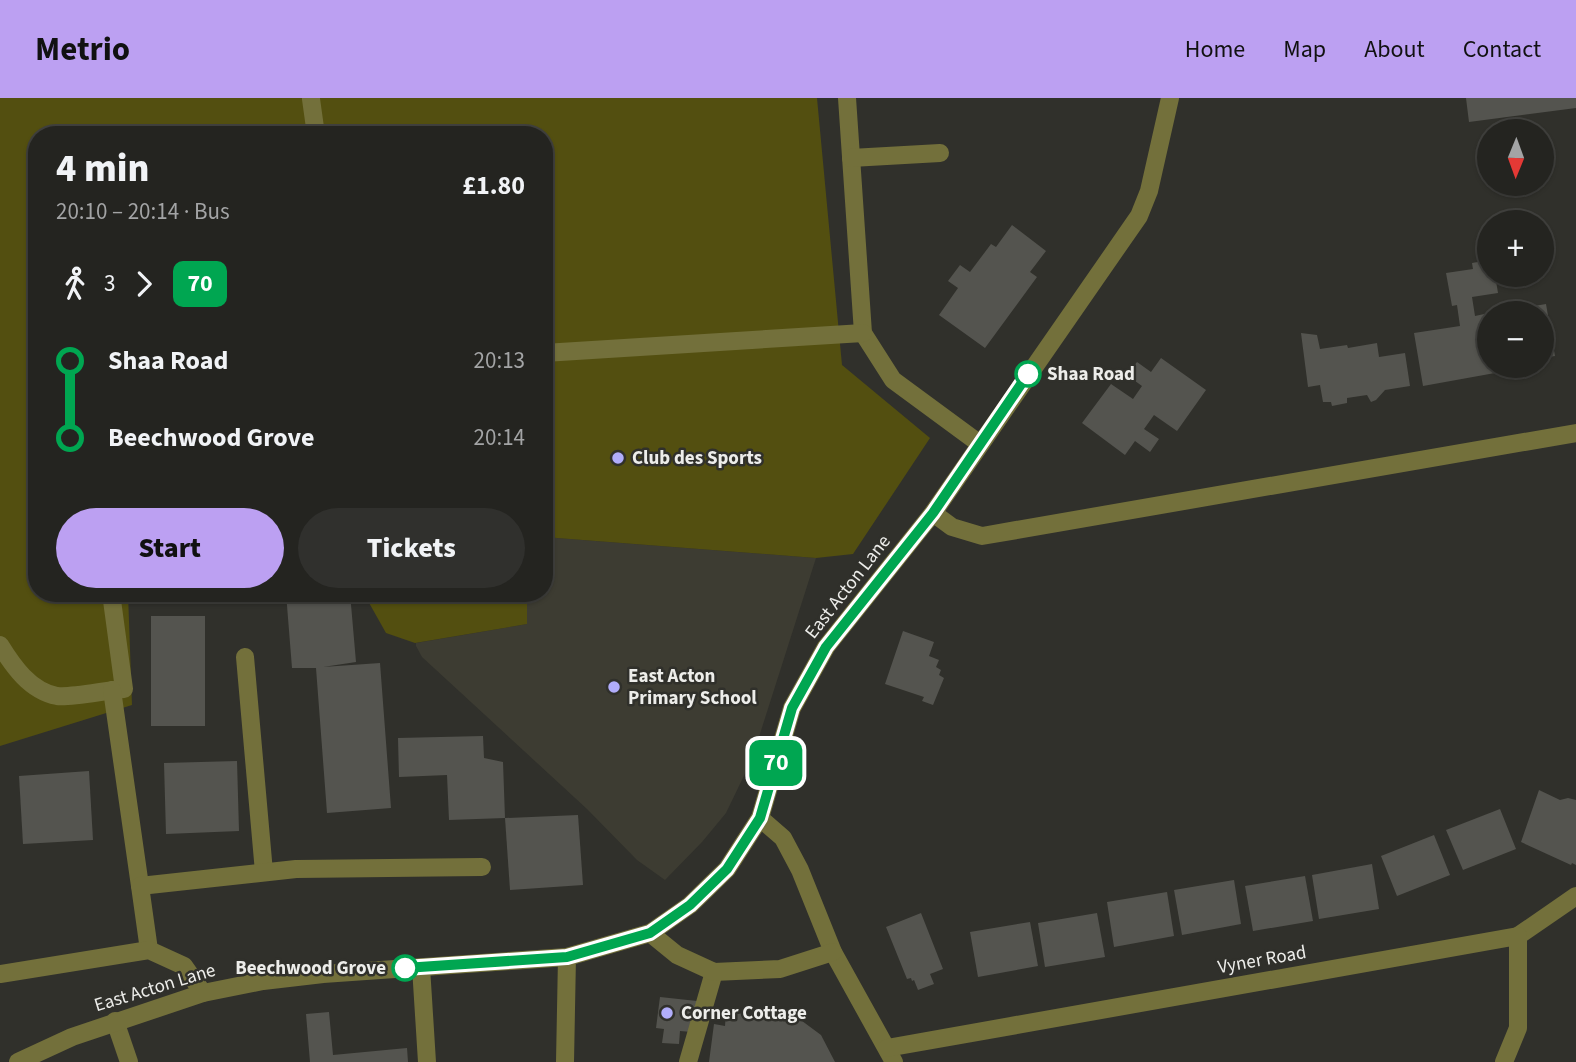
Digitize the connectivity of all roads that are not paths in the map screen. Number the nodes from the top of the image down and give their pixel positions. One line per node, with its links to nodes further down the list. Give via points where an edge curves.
1 (847, 98): 6 (street)
2 (1170, 98): 10 (street, East Acton Lane, via 1139,216)
3 (311, 99): 4 (street)
4 (315, 126)
5 (940, 153): 6 (street)
6 (851, 158): 7 (street)
7 (863, 333): 8 (street); 10 (street, via 892,380)
8 (553, 352)
9 (1576, 433): 11 (street, via 982,536 952,527)
10 (980, 444): 11 (street, East Acton Lane)
11 (933, 513): 16 (street, East Acton Lane, via 826,647 792,708)
12 (112, 602): 15 (street, via 124,689)
13 (0, 645): 15 (street, via 35,687 58,696)
14 (245, 657): 18 (street)
15 (112, 690): 19 (street)
16 (760, 818): 21 (street, East Acton Lane, via 727,869 690,905); 24 (street, via 783,838)
17 (482, 867): 18 (street)
18 (264, 872): 19 (street)
19 (140, 886): 23 (street)
20 (1576, 896): 22 (street)
21 (650, 933): 25 (street, East Acton Lane); 27 (street, via 677,955)
22 (1518, 936): 31 (street, Vyner Road); 37 (street, via 1518,1028)
23 (149, 950): 28 (street); 29 (street, via 184,966)
24 (833, 951): 27 (street, via 779,969); 31 (street)
25 (567, 957): 26 (street, East Acton Lane); 35 (street)
26 (421, 967): 29 (street, East Acton Lane, via 263,981); 34 (street)
27 (714, 972): 36 (street)
28 (0, 974)
29 (203, 993): 30 (street, East Acton Lane)
30 (115, 1021): 32 (street, East Acton Lane); 33 (street)
31 (890, 1055)
32 (18, 1062)
33 (129, 1062)
34 (427, 1062)
35 (565, 1062)
36 (688, 1062)
37 (1504, 1062)

